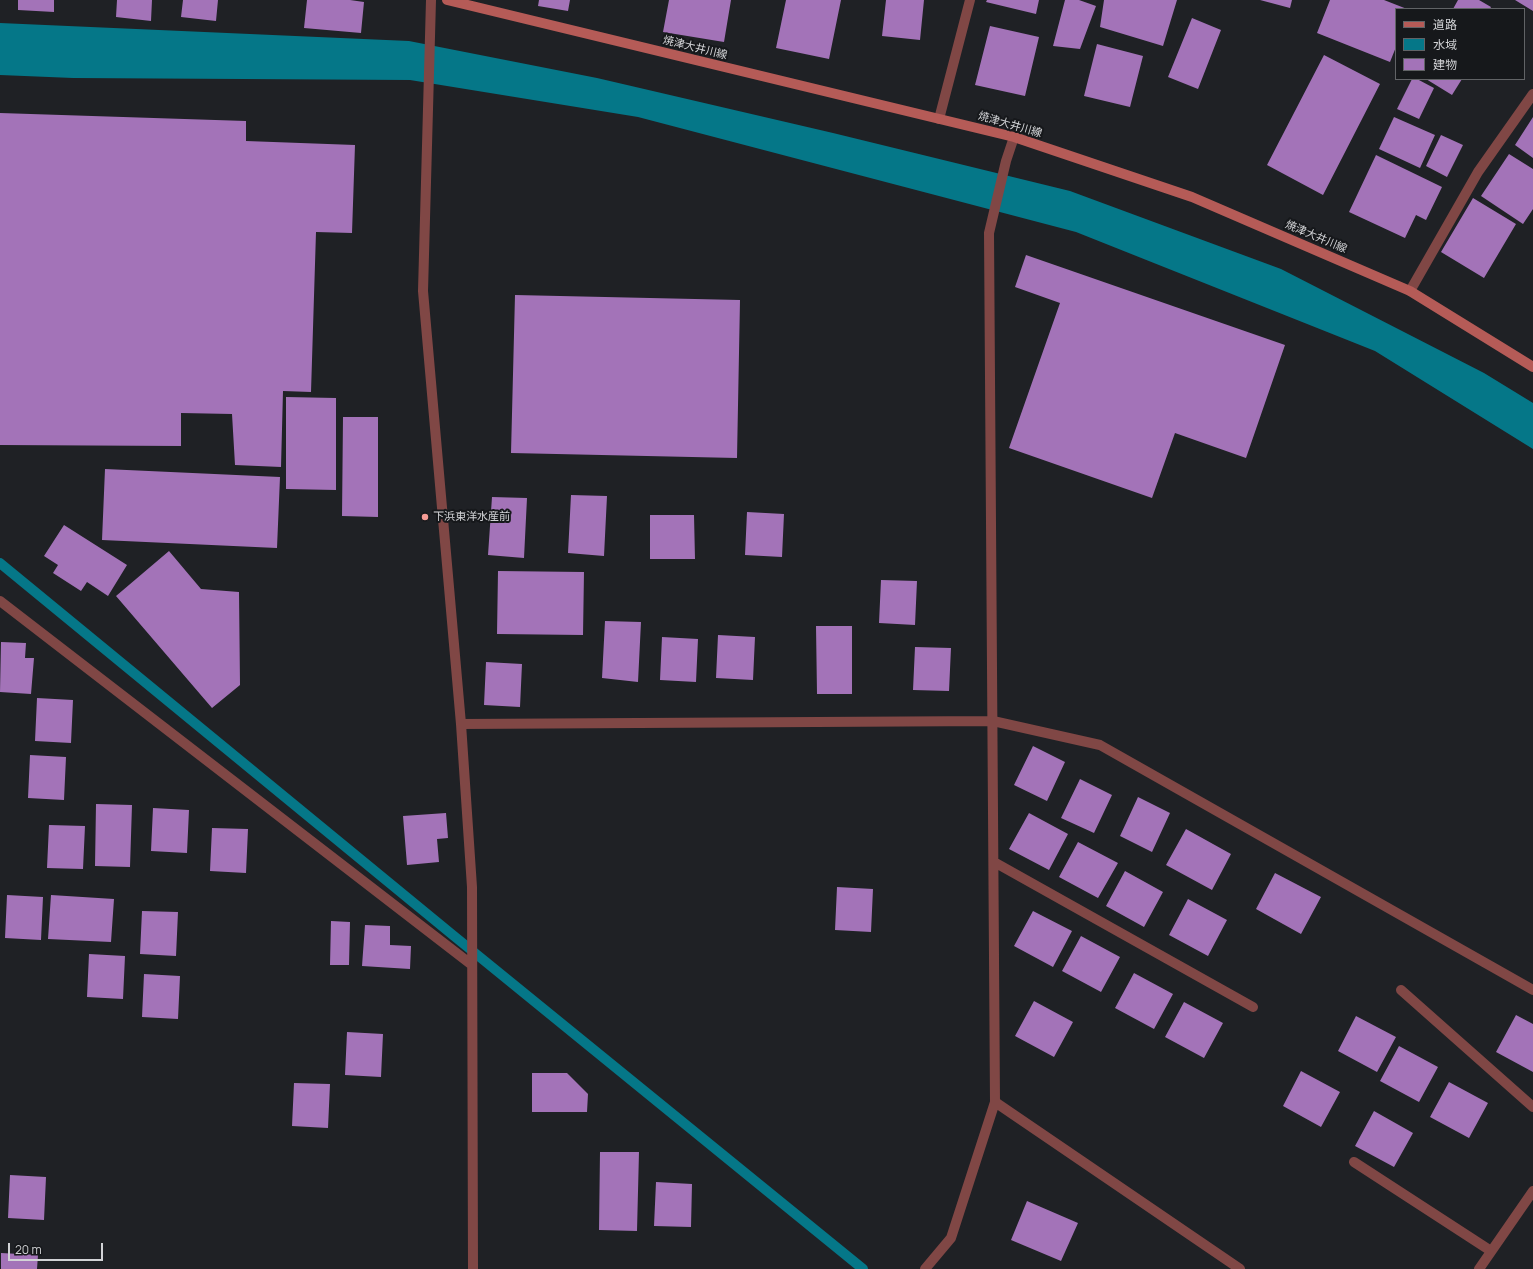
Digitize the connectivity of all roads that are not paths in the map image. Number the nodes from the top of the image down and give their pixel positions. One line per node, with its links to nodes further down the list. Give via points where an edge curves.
1 (432, 0): 11 (street, via 423,291)
2 (447, 0): 5 (main road, 焼津大井川線)
3 (970, 0): 5 (street)
4 (1533, 94): 7 (street, via 1478,172)
5 (939, 119): 6 (main road, 焼津大井川線)
6 (1014, 137): 7 (main road, 焼津大井川線, via 1192,197); 10 (street, via 989,233)
7 (1410, 291): 8 (main road, 焼津大井川線)
8 (1533, 367)
9 (0, 601): 13 (street)
10 (993, 722): 11 (street); 12 (street); 15 (street, via 1100,745)
11 (461, 724): 13 (street, via 472,887)
12 (994, 862): 16 (street); 17 (street)
13 (472, 965): 22 (street)
14 (1401, 990): 18 (street)
15 (1533, 990)
16 (1253, 1007)
17 (995, 1102): 23 (street, via 951,1238); 24 (street)
18 (1533, 1107)
19 (1354, 1162): 21 (street)
20 (1533, 1191): 21 (street)
21 (1491, 1251): 25 (street)
22 (473, 1269)
23 (925, 1269)
24 (1240, 1269)
25 (1479, 1269)

